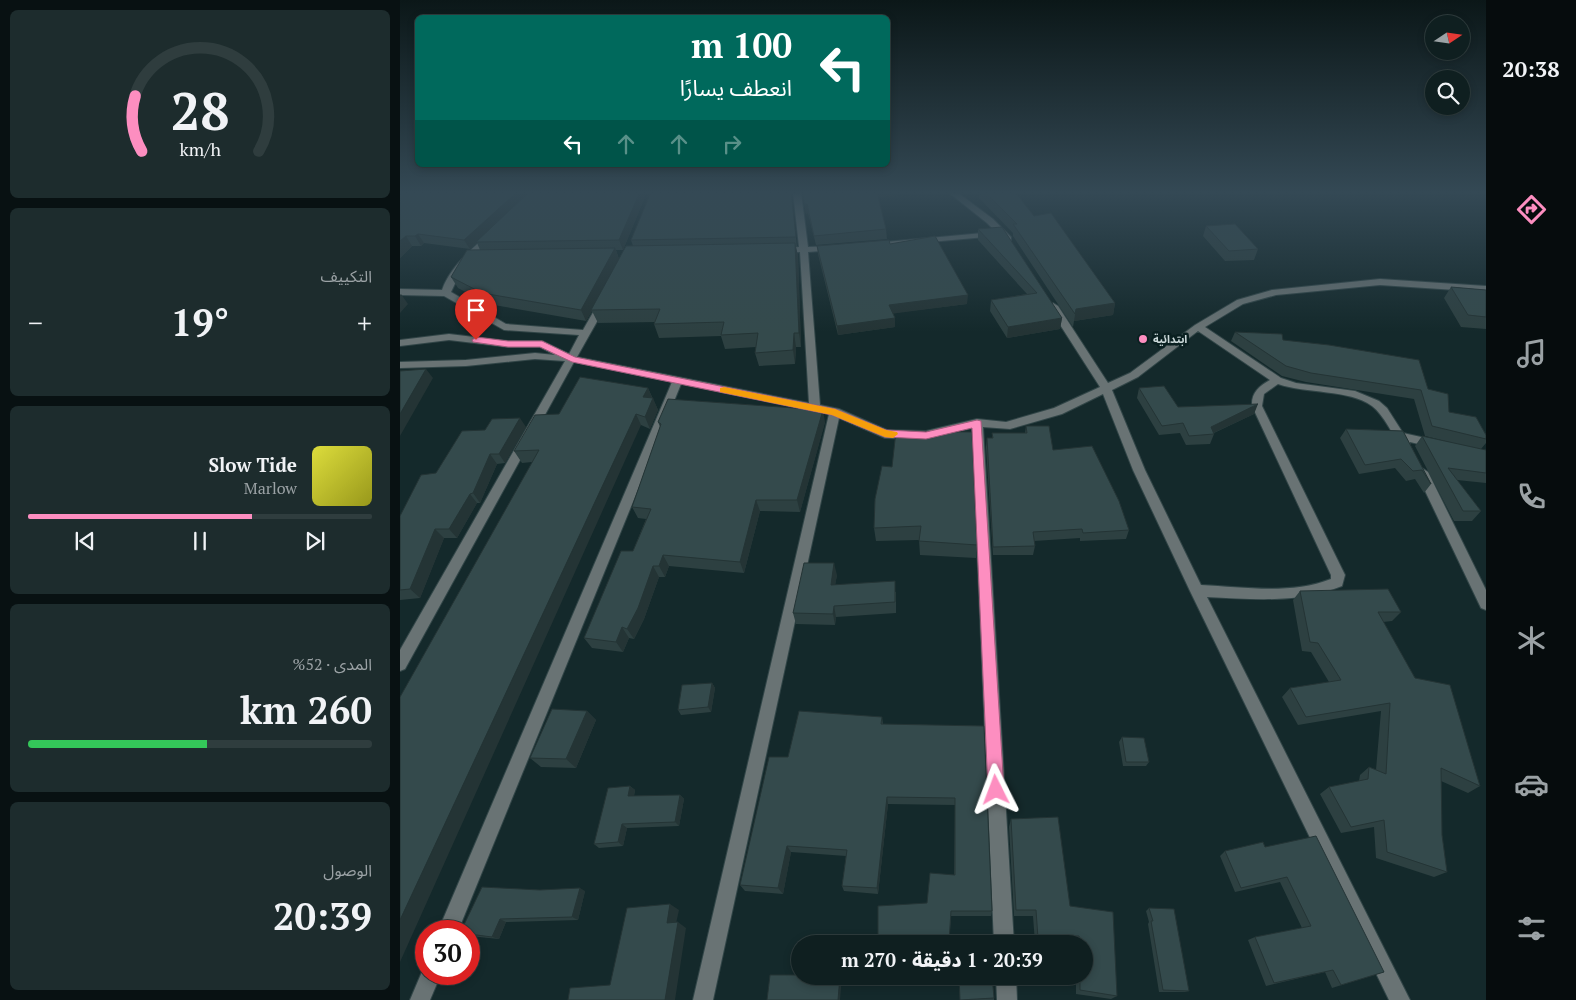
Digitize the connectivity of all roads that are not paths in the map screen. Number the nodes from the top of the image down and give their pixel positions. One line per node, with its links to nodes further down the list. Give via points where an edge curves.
1 (489, 239): 10 (street)
2 (803, 239): 8 (street)
3 (943, 239): 5 (street)
4 (1008, 239): 7 (street)
5 (863, 246)
6 (844, 247): 8 (street)
7 (1014, 247)
8 (804, 251): 9 (street); 28 (street)
9 (765, 252)
10 (468, 257): 11 (street); 15 (street, via 452,277)
11 (478, 257)
12 (1486, 289): 18 (street, via 1380,282 1292,290 1240,302)
13 (609, 290): 19 (street)
14 (400, 292): 15 (street)
15 (446, 293): 17 (street)
16 (1048, 299): 27 (street)
17 (504, 327): 19 (street); 21 (street)
18 (1198, 327): 26 (street); 27 (street, via 1134,375)
19 (587, 333): 23 (street)
20 (400, 343): 21 (street, via 450,338)
21 (508, 344): 22 (street); 23 (street, via 542,344)
22 (518, 357): 23 (street); 24 (street)
23 (572, 359): 25 (street); 35 (street)
24 (400, 365)
25 (678, 380): 28 (street); 36 (street)
26 (1278, 380): 31 (street, via 1294,386 1364,397 1383,411); 33 (street, via 1260,391 1257,406 1338,574 1337,582 1320,590 1297,593)
27 (1106, 389): 30 (street, via 1058,411 1006,426); 33 (street, via 1139,470)
28 (815, 409): 29 (street)
29 (835, 412): 30 (street, via 885,434 926,435); 41 (street)
30 (977, 423): 37 (street)
31 (1400, 436): 32 (street); 34 (street)
32 (1448, 448)
33 (1197, 591): 43 (street)
34 (1486, 604)
35 (400, 664)
36 (453, 920)
37 (1004, 935)
38 (426, 985): 40 (street)
39 (1006, 985): 42 (street)
40 (420, 1000)
41 (703, 1000)
42 (1007, 1000)
43 (1400, 1000)

